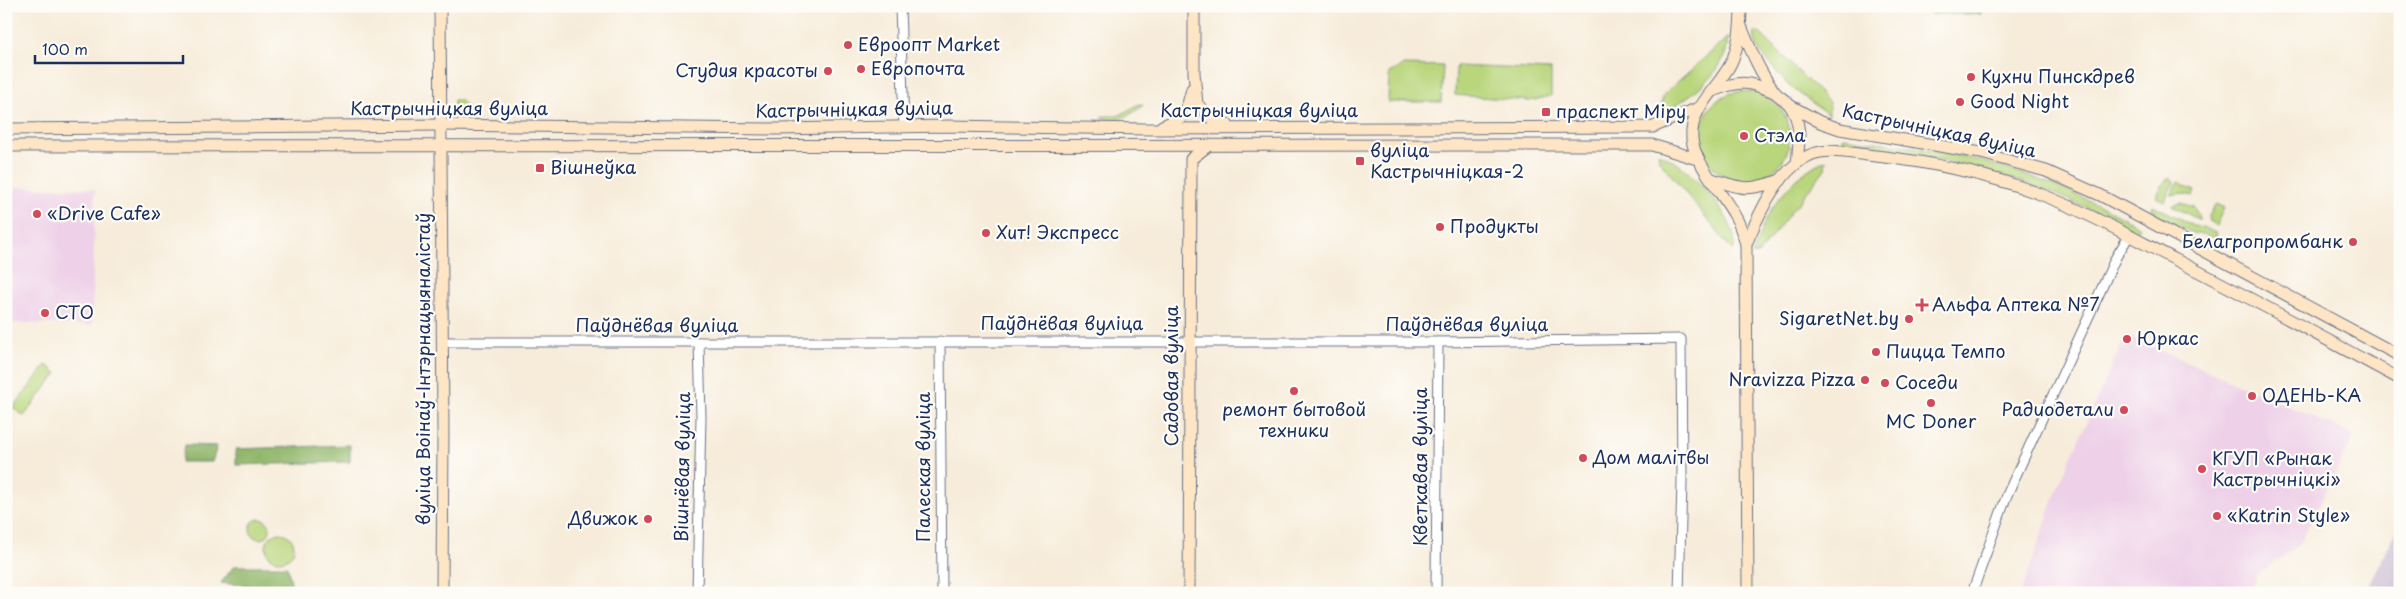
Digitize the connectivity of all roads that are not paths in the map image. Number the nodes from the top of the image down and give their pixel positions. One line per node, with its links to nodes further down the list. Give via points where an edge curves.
1 (440, 6): 11 (main road, вуліца Воінаў-Інтэрнацыяналістаў)
2 (900, 6): 12 (street)
3 (1194, 6): 6 (main road)
4 (1741, 6): 5 (main road)
5 (1741, 26): 7 (main road, via 1732,61); 8 (main road)
6 (1194, 72): 13 (main road, via 1196,104 1213,120); 15 (main road, via 1188,104 1181,118)
7 (1714, 91): 8 (main road, via 1732,83 1750,82); 10 (main road)
8 (1774, 92): 9 (main road)
9 (1791, 106): 22 (main road, via 1800,138); 32 (main road, Кастрычніцкая вуліца, via 1820,122 1840,128 1981,153 2046,171 2109,199)
10 (1698, 108): 13 (main road, Кастрычніцкая вуліца, via 1653,127); 21 (main road, via 1692,140)
11 (440, 126): 12 (main road, Кастрычніцкая вуліца); 14 (main road, Кастрычніцкая вуліца); 16 (main road, вуліца Воінаў-Інтэрнацыяналістаў)
12 (904, 127): 15 (main road, Кастрычніцкая вуліца)
13 (1237, 127): 15 (main road, Кастрычніцкая вуліца)
14 (6, 128)
15 (1148, 129)
16 (440, 145): 17 (main road, Кастрычніцкая вуліца); 19 (main road, Кастрычніцкая вуліца); 29 (main road, вуліца Воінаў-Інтэрнацыяналістаў)
17 (1172, 145): 18 (main road, Кастрычніцкая вуліца); 20 (main road)
18 (1209, 145): 20 (main road); 21 (main road, Кастрычніцкая вуліца, via 1652,145)
19 (6, 146)
20 (1191, 159): 27 (main road, Садовая вуліца)
21 (1697, 159): 23 (main road)
22 (1797, 163): 24 (main road); 25 (main road, Кастрычніцкая вуліца, via 1822,151 1904,159 1969,172 2040,194)
23 (1712, 178): 24 (main road, via 1734,187 1752,189); 26 (main road, via 1737,218)
24 (1781, 180): 26 (main road, via 1756,220)
25 (2129, 236): 33 (main road, Кастрычніцкая вуліца); 41 (street, via 2116,257 2007,495)
26 (1746, 244): 40 (main road)
27 (1190, 340): 28 (street, Паўднёвая вуліца); 31 (street, Паўднёвая вуліца); 37 (main road, Садовая вуліца)
28 (940, 341): 30 (street, Паўднёвая вуліца); 36 (street, Палеская вуліца)
29 (443, 342): 30 (street, Паўднёвая вуліца); 34 (main road, вуліца Воінаў-Інтэрнацыяналістаў)
30 (699, 342): 35 (street, Вішнёвая вуліца)
31 (1438, 342): 38 (street, Кветкавая вуліца); 39 (street, Паўднёвая вуліца, via 1681,339)
32 (2400, 356)
33 (2400, 379)
34 (442, 593)
35 (698, 593)
36 (942, 593)
37 (1189, 593)
38 (1436, 593)
39 (1680, 593)
40 (1748, 593)
41 (1972, 593)

